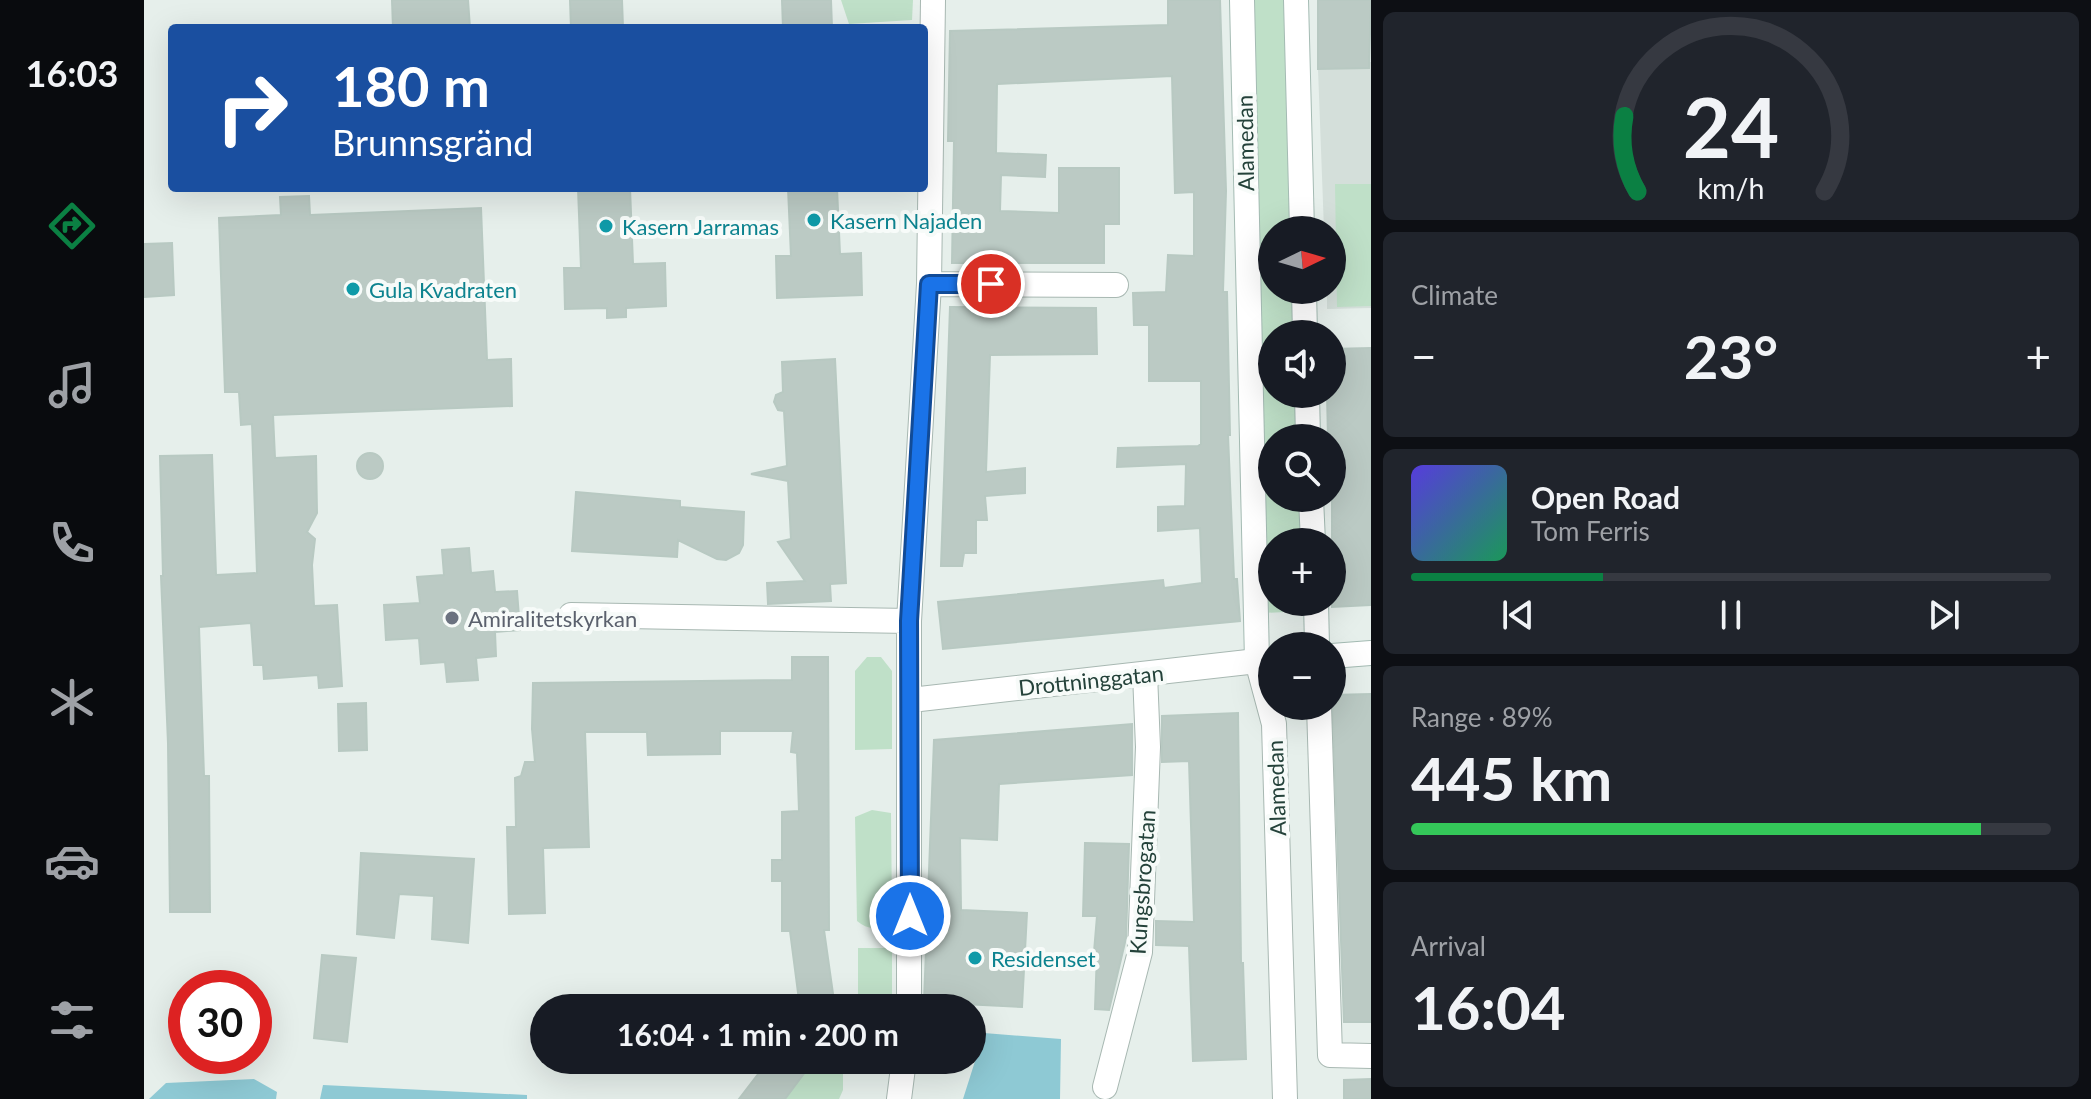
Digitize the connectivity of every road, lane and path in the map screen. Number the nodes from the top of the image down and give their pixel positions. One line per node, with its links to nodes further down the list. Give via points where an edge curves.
1 (933, 0): 5 (street)
2 (1242, 0): 9 (street, Alamedan)
3 (1296, 0): 4 (street)
4 (1302, 216)
5 (929, 284): 6 (street); 8 (street)
6 (1116, 285)
7 (571, 615): 8 (street)
8 (909, 621): 14 (street)
9 (1263, 632)
10 (1371, 653): 11 (street)
11 (1346, 655)
12 (1258, 662): 13 (street, Drottninggatan)
13 (1145, 674): 14 (street, Drottninggatan); 20 (street, Kungsbrogatan, via 1148,747 1140,952)
14 (911, 700): 17 (street)
15 (1273, 720): 22 (street, Alamedan)
16 (1319, 720): 18 (street, Alamedan, via 1330,1055)
17 (909, 994)
18 (1371, 1056)
19 (902, 1074): 21 (street)
20 (1105, 1087)
21 (899, 1099)
22 (1285, 1099)

